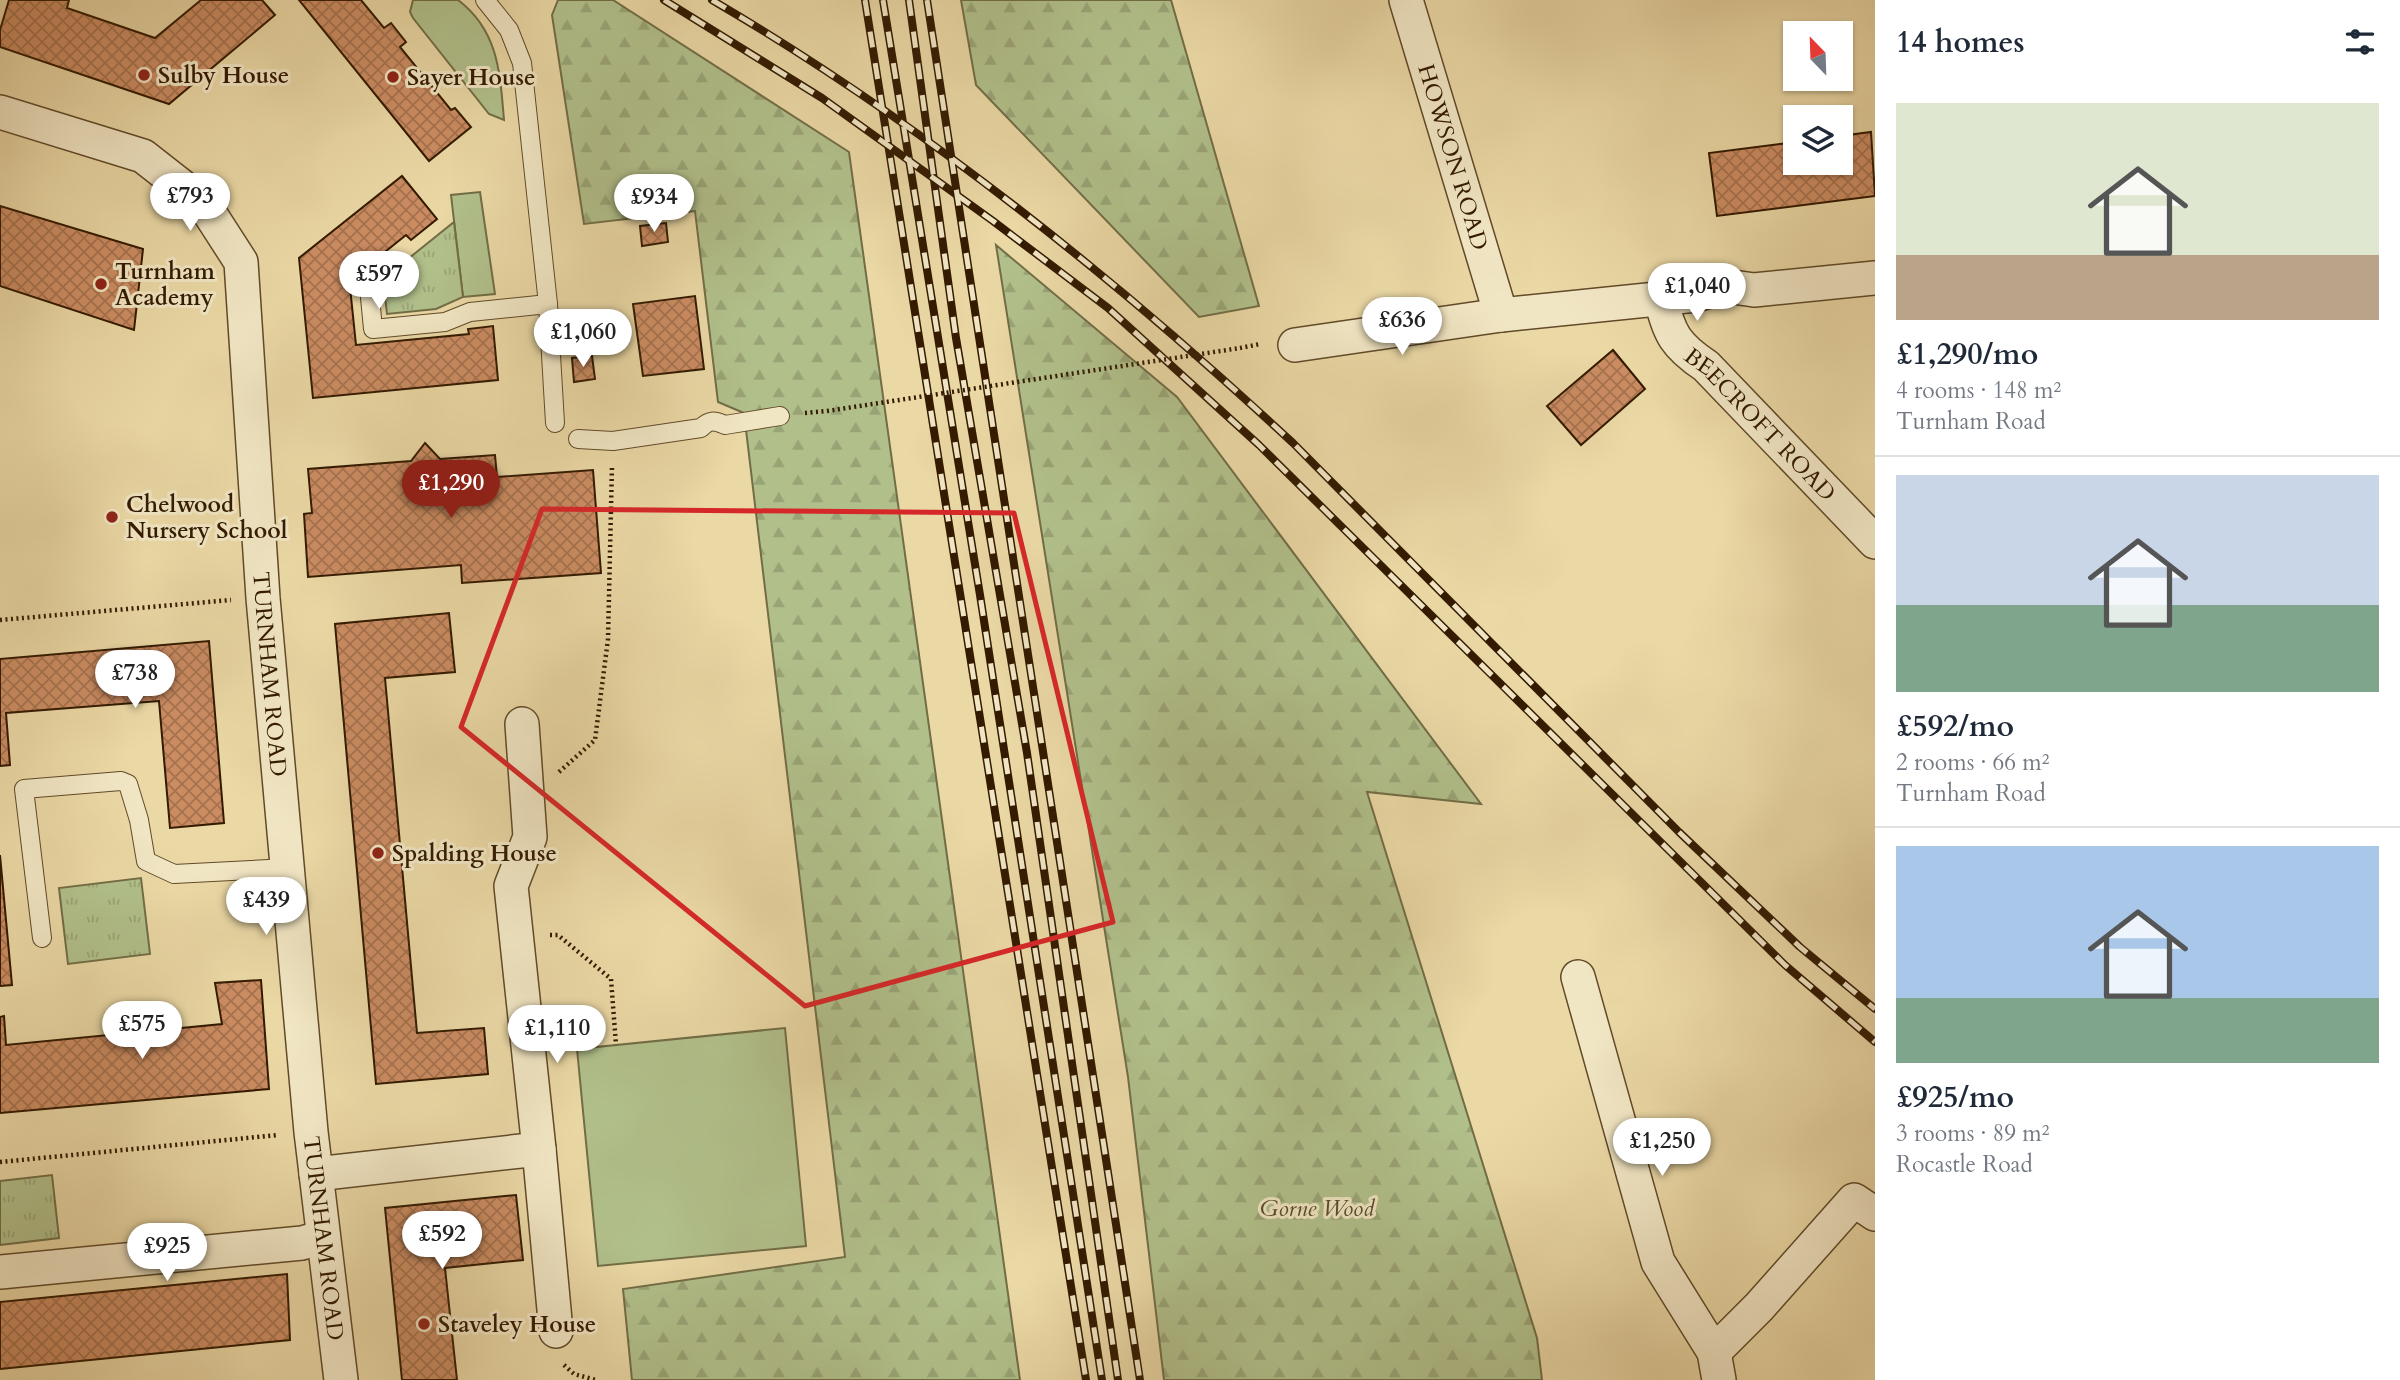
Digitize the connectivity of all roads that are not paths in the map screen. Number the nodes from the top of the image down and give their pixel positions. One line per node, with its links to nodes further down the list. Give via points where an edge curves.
1 (485, 0): 7 (lane, via 509,30 522,63)
2 (1406, 0): 8 (street, HOWSON ROAD)
3 (0, 112): 15 (street, TURNHAM ROAD, via 144,156 203,203 241,262)
4 (1875, 278): 6 (street, via 1754,290 1726,286)
5 (369, 287): 7 (lane, via 373,329)
6 (1661, 299): 8 (street); 13 (street, BEECROFT ROAD, via 1667,326 1681,349 1706,366)
7 (548, 304): 11 (lane)
8 (1501, 315): 9 (street)
9 (1295, 345)
10 (780, 416): 12 (lane, via 724,425 707,422 701,428 613,440)
11 (555, 423)
12 (578, 439)
13 (1875, 542)
14 (522, 724): 18 (street, via 530,837 511,886)
15 (287, 868): 16 (lane, via 174,874 146,861 128,784 121,780 23,789); 19 (street, TURNHAM ROAD)
16 (42, 938)
17 (1577, 977): 24 (street, via 1658,1262)
18 (538, 1149): 19 (street); 23 (street)
19 (316, 1174): 21 (street, TURNHAM ROAD)
20 (1875, 1213): 24 (street, via 1854,1200 1759,1307)
21 (323, 1237): 22 (street, via 302,1243); 25 (street, TURNHAM ROAD)
22 (0, 1272)
23 (556, 1331)
24 (1716, 1366)
25 (341, 1380)

